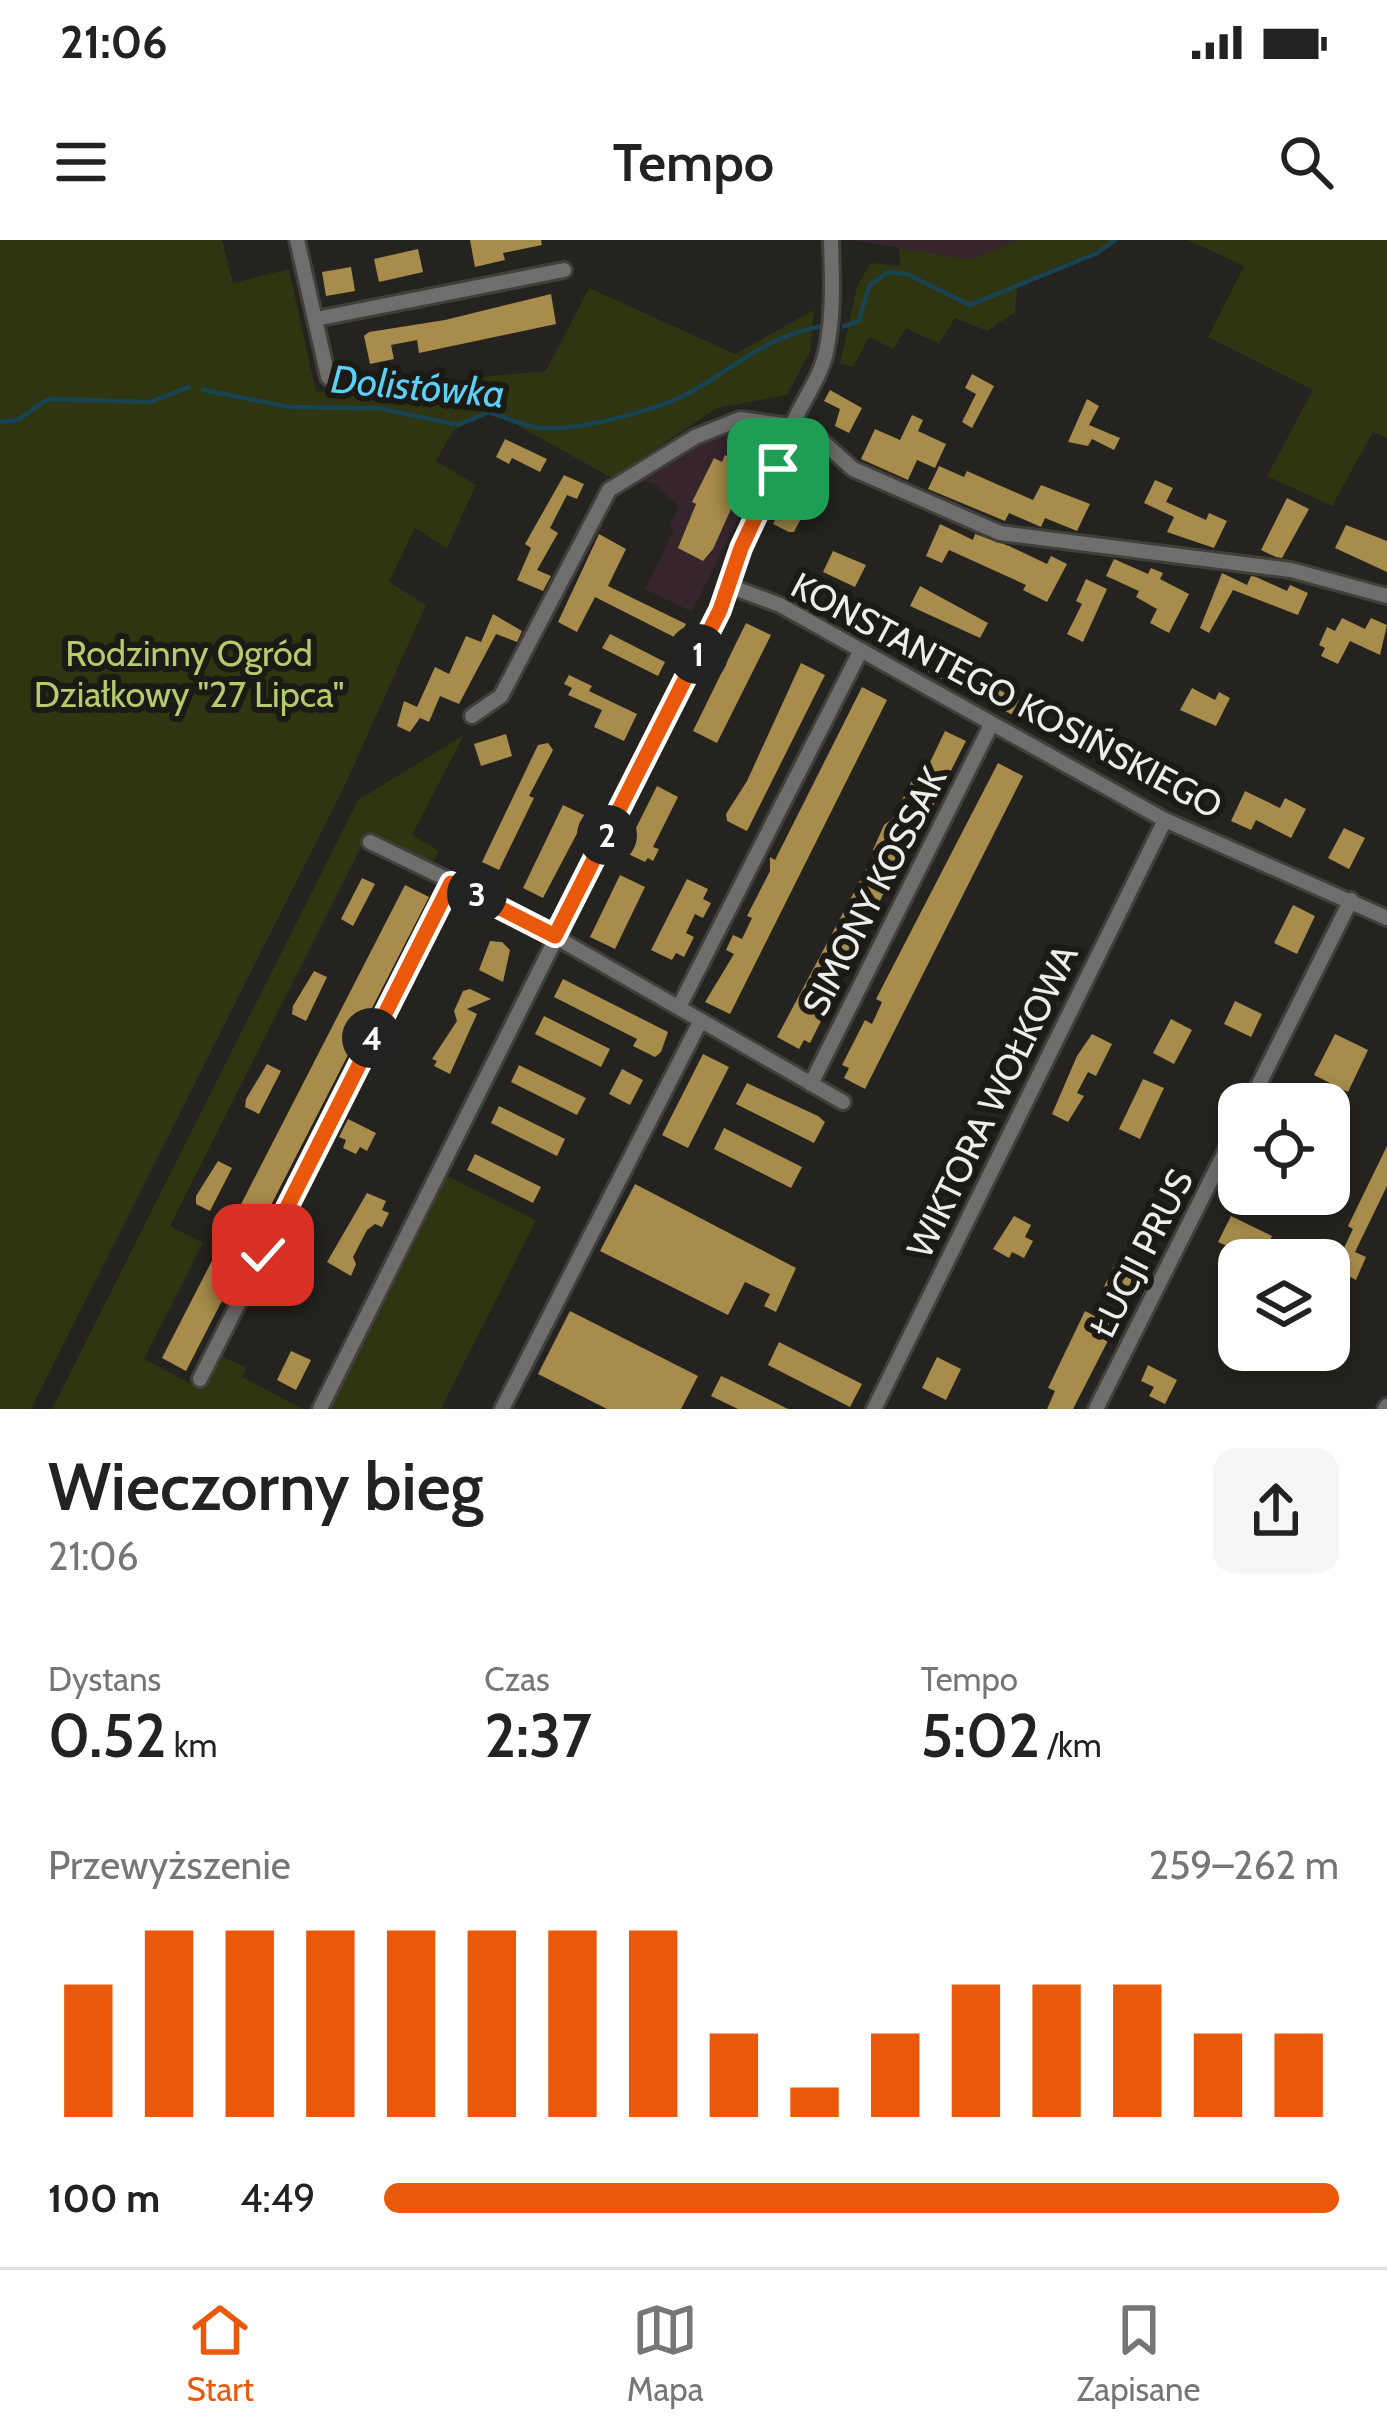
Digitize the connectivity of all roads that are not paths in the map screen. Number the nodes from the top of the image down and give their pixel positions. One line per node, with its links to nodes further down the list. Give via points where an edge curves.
1 (297, 240): 4 (street)
2 (831, 240): 6 (street, via 825,359)
3 (564, 270): 4 (street)
4 (316, 319): 5 (street)
5 (328, 377)
6 (791, 425): 7 (street); 8 (street, via 853,469 1000,533 1291,570); 10 (street, via 726,422 609,490 501,696)
7 (729, 586): 9 (street, KONSTANTEGO KOSIŃSKIEGO); 17 (street)
8 (1387, 596)
9 (860, 652): 11 (street, KONSTANTEGO KOSIŃSKIEGO); 18 (street)
10 (472, 716)
11 (992, 725): 12 (street, KONSTANTEGO KOSIŃSKIEGO); 21 (street, SIMONY KOSSAK)
12 (1165, 820): 15 (street, KONSTANTEGO KOSIŃSKIEGO); 27 (street, WIKTORA WOŁKOWA)
13 (370, 842): 14 (street)
14 (451, 883): 17 (street); 24 (street)
15 (1351, 900): 16 (street, KONSTANTEGO KOSIŃSKIEGO); 20 (street)
16 (1387, 918)
17 (555, 936): 18 (street); 25 (street)
18 (679, 1007): 19 (street)
19 (700, 1022): 21 (street); 26 (street)
20 (1260, 1083)
21 (811, 1084): 22 (street)
22 (842, 1102)
23 (1218, 1166): 28 (street, ŁUCJI PRUS)
24 (200, 1379)
25 (320, 1409)
26 (502, 1409)
27 (874, 1409)
28 (1096, 1409)

